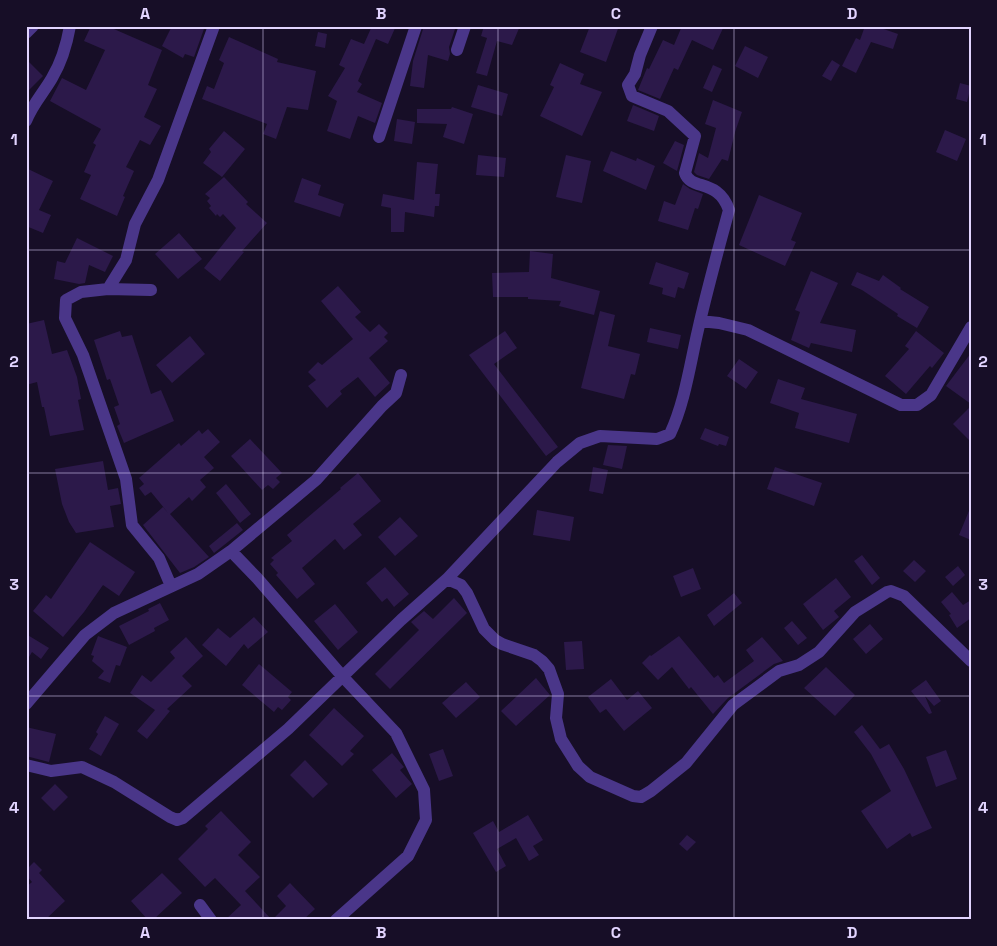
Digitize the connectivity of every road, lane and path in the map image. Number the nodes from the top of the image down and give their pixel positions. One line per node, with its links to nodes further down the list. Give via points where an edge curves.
1 (33, 26): 7 (street)
2 (70, 26): 9 (street, via 53,76)
3 (214, 26): 11 (street, via 158,180 134,224 126,260)
4 (416, 26): 10 (street)
5 (465, 26): 8 (street)
6 (652, 26): 13 (street, via 628,85 632,96 668,111 694,136 685,173 687,179 716,190 729,210)
7 (26, 33)
8 (457, 50)
9 (26, 121)
10 (379, 137)
11 (108, 289): 12 (street); 18 (street, via 81,292 66,300 65,318 83,356 126,478 132,525 160,558)
12 (151, 290)
13 (700, 321): 14 (street, via 748,330 901,405 917,405 931,395); 17 (street, via 670,434 657,439 600,436 580,444 557,462)
14 (971, 327)
15 (401, 375): 16 (street, via 396,393 316,480)
16 (231, 551): 18 (street, via 198,574); 20 (street)
17 (447, 579): 19 (street, via 461,585 484,629 494,640 534,655 549,670 558,694 556,718 561,739 578,766 590,777 633,796 641,797 651,791 686,763 733,705 779,671 799,665 819,652 855,612 887,592 904,596); 20 (street)
18 (171, 586): 21 (street, via 114,613 85,635)
19 (971, 660)
20 (343, 676): 22 (street, via 288,729 184,818 177,820 82,767 51,771); 25 (street, via 396,733 424,790 426,820 408,856)
21 (26, 703)
22 (26, 765)
23 (200, 905): 24 (street)
24 (211, 920)
25 (336, 920)

